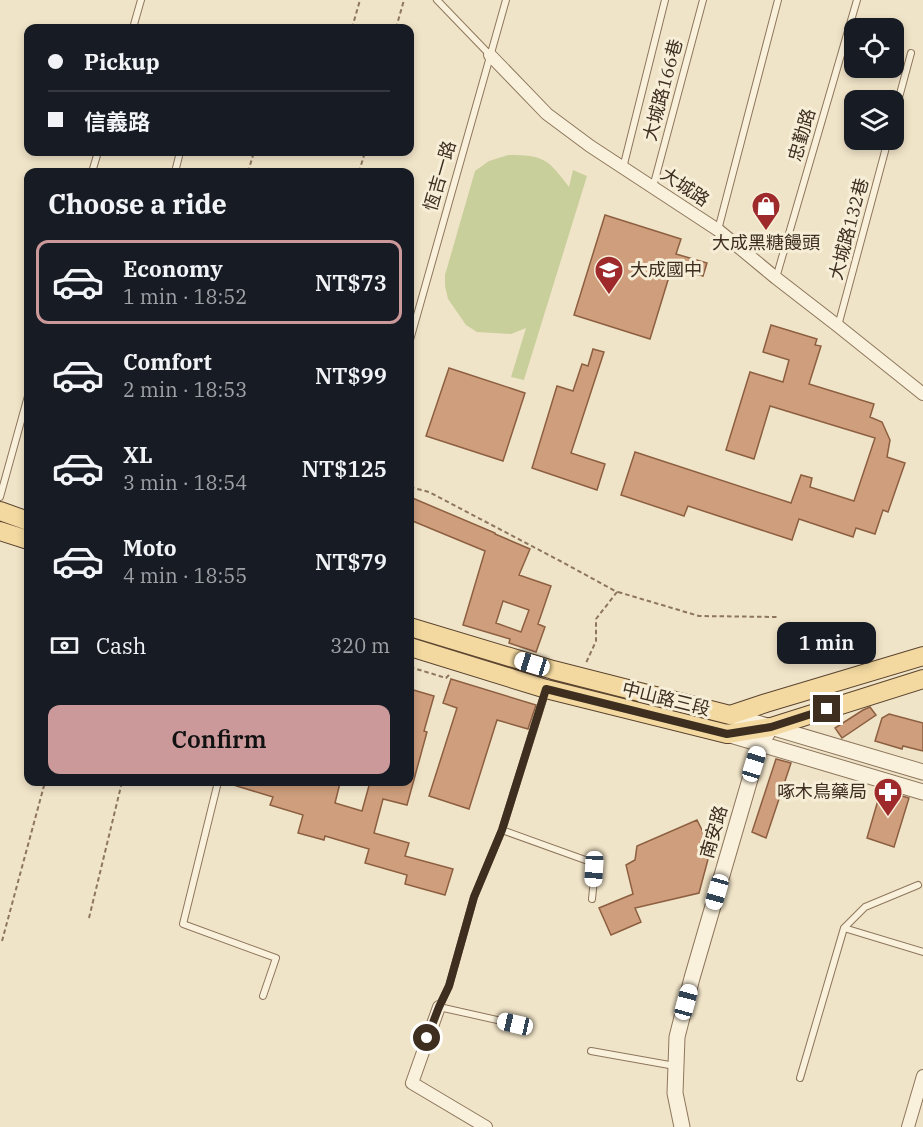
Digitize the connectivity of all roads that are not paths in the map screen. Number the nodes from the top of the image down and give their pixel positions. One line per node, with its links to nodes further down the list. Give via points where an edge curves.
1 (141, 0): 8 (lane)
2 (437, 0): 10 (lane, 大城路)
3 (506, 0): 10 (lane, 恆吉一路)
4 (665, 0): 13 (lane)
5 (702, 0): 14 (lane, 大城路166巷)
6 (778, 0): 15 (lane)
7 (857, 0): 16 (lane, 忠勤路)
8 (134, 24)
9 (910, 53): 11 (lane)
10 (490, 55): 13 (street, 大城路, via 548,114); 17 (lane, 恆吉一路)
11 (901, 90)
12 (885, 150): 18 (lane, 大城路132巷)
13 (623, 168): 14 (street, 大城路)
14 (653, 187): 15 (street, 大城路)
15 (718, 231): 16 (street, 大城路)
16 (776, 279): 18 (street, 大城路)
17 (414, 325)
18 (838, 326): 19 (street, 大城路)
19 (923, 394)
20 (24, 410): 21 (lane)
21 (0, 497)
22 (0, 512): 23 (main road)
23 (24, 520)
24 (0, 531): 25 (main road)
25 (24, 539)
26 (414, 628): 29 (main road, 中山路三段)
27 (414, 648): 31 (main road, 中山路三段)
28 (923, 656): 32 (main road)
29 (552, 670): 31 (lane); 32 (main road, 中山路三段)
30 (923, 679): 33 (main road)
31 (546, 689): 34 (main road, 中山路三段); 39 (lane)
32 (730, 716): 33 (street, 中山路三段); 34 (main road)
33 (771, 727): 34 (main road); 35 (street, 南安路); 36 (street, 中山路三段)
34 (727, 734): 35 (street, 中山路三段)
35 (760, 745): 38 (street, 中山路三段); 48 (street, 南安路, via 692,978 677,1037)
36 (923, 772)
37 (217, 786): 44 (lane, via 183,924 276,958)
38 (923, 792)
39 (502, 830): 41 (lane, via 588,861 594,869); 45 (lane, via 474,897 449,986)
40 (918, 885): 42 (lane, via 865,907)
41 (592, 899)
42 (844, 928): 43 (lane); 50 (lane)
43 (923, 952)
44 (263, 996)
45 (439, 1007): 46 (lane); 51 (street, via 412,1083)
46 (515, 1024)
47 (591, 1051): 48 (lane)
48 (676, 1066): 52 (street, 南安路, via 675,1093)
49 (923, 1076): 53 (street)
50 (800, 1078)
51 (486, 1127)
52 (682, 1127)
53 (908, 1127)

